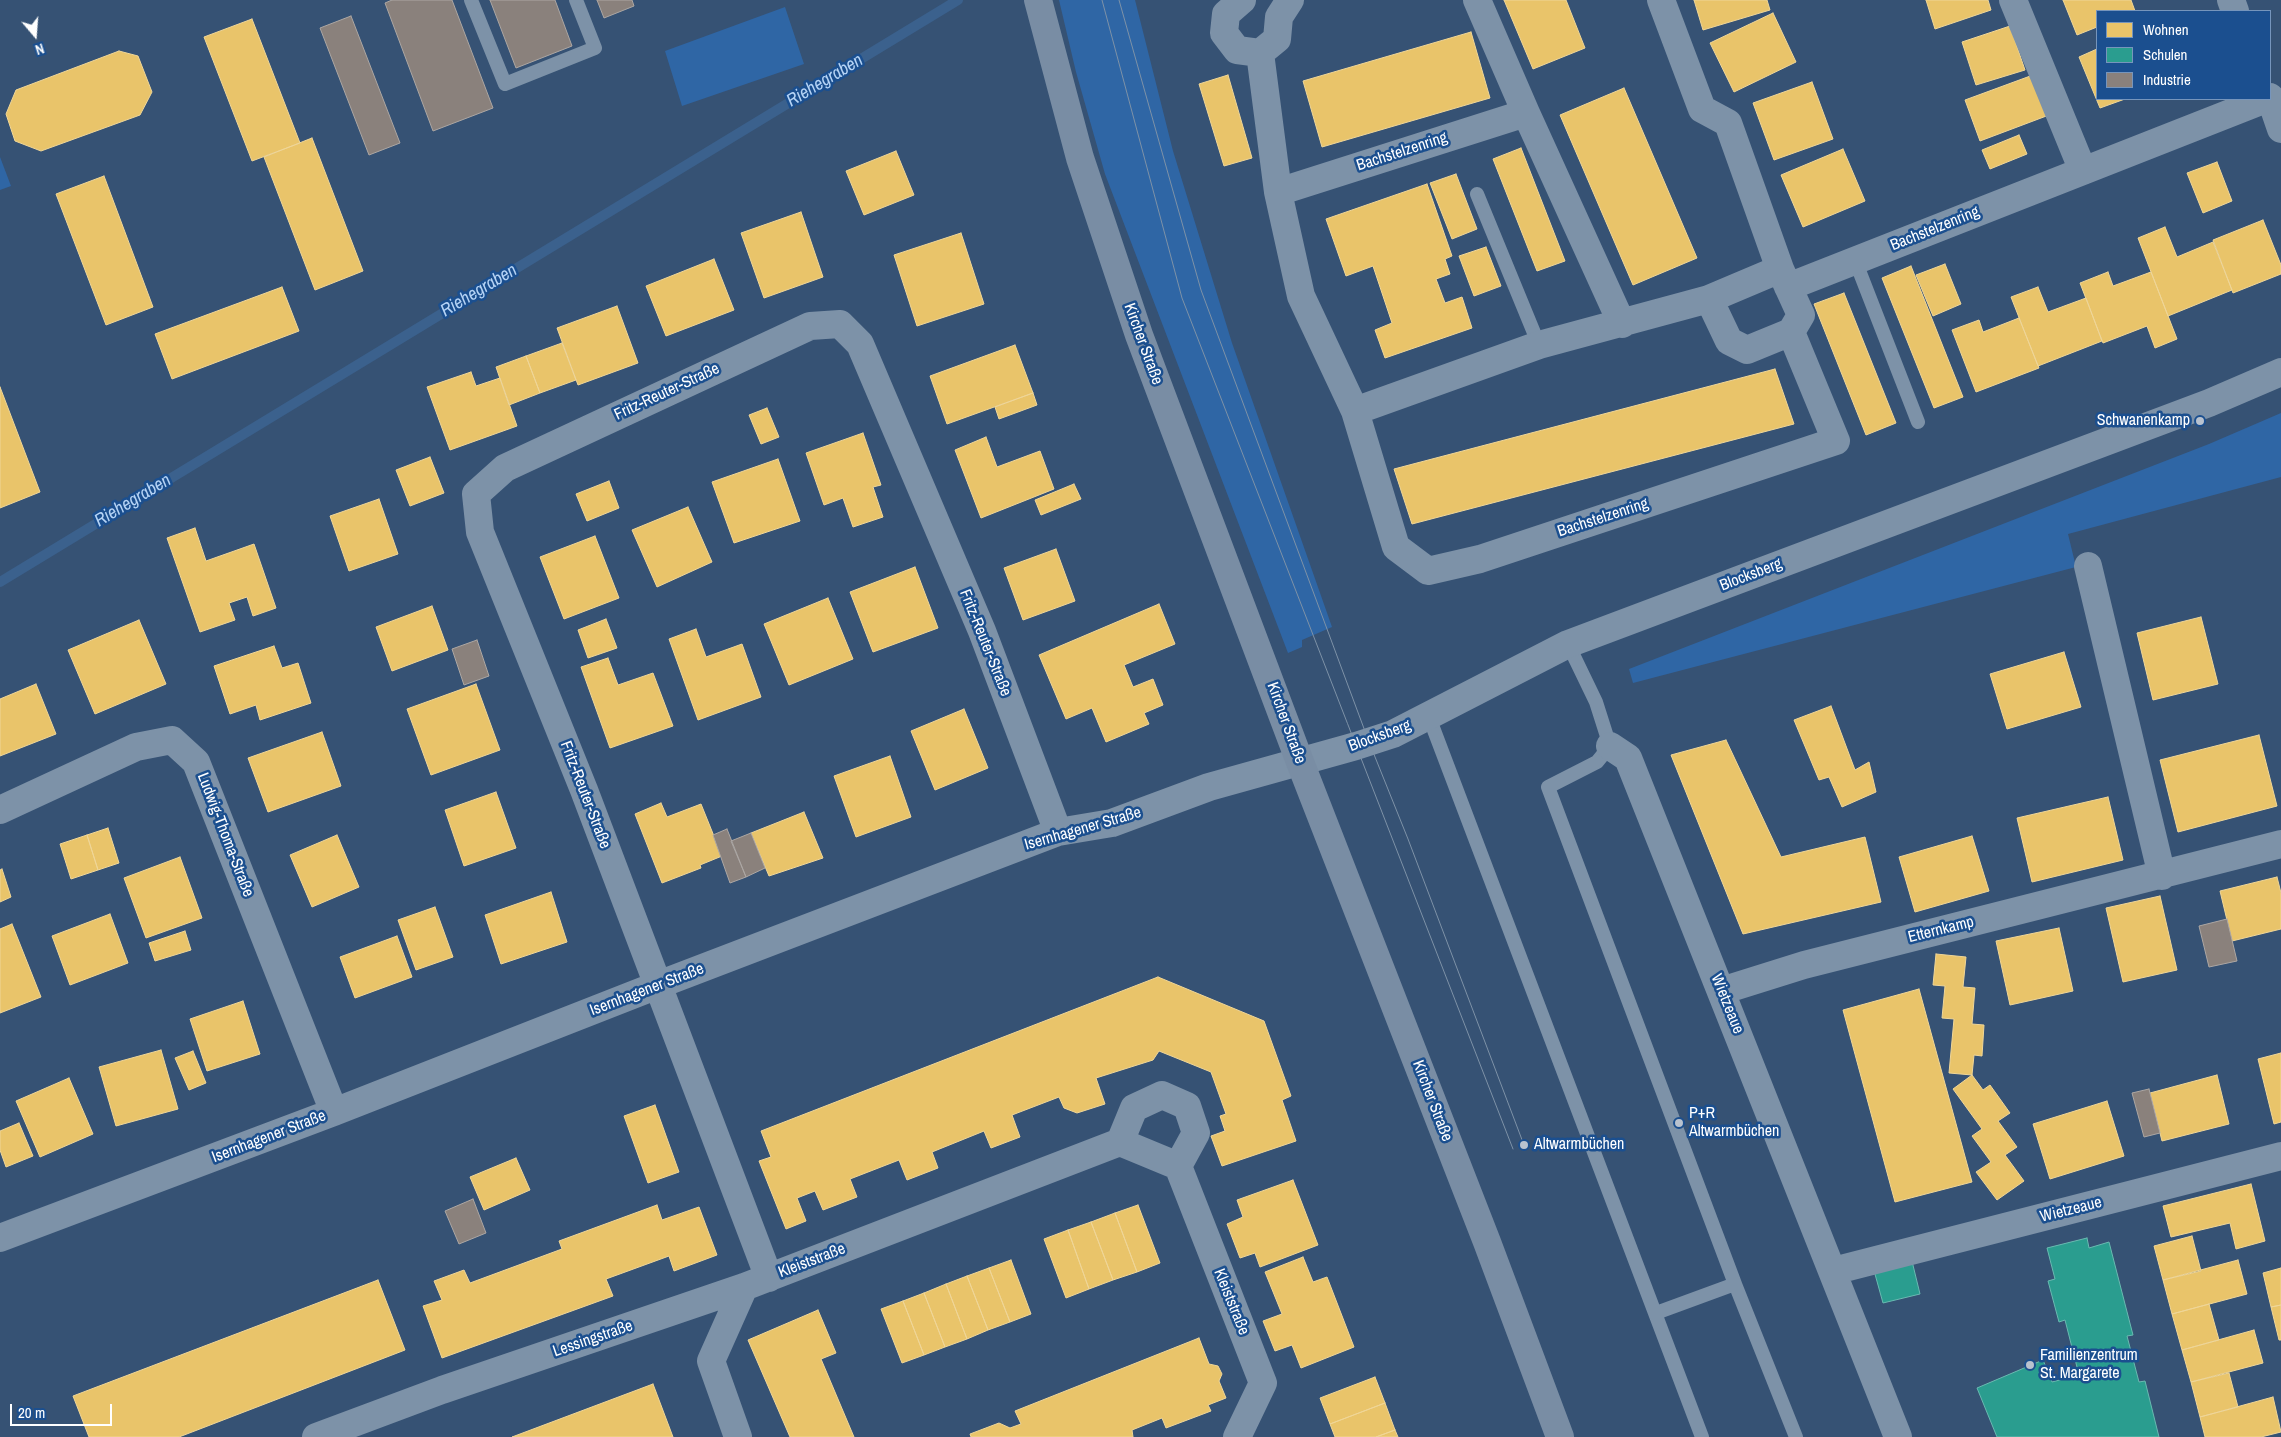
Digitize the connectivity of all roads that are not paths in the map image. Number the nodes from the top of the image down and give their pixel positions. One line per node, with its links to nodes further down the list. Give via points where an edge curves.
1 (471, 0): 2 (lane, via 505,84 594,48)
2 (576, 0)
3 (1038, 0): 33 (main road, Kircher Straße, via 1080,158 1139,335)
4 (1242, 0): 10 (street, via 1226,14 1224,34 1237,50)
5 (1254, 0): 9 (street)
6 (1477, 0): 13 (street)
7 (1661, 0): 19 (street, via 1702,109 1728,122)
8 (2013, 0): 15 (street)
9 (1284, 8): 10 (street, via 1277,39)
10 (1260, 53): 16 (street, Bachstelzenring)
11 (2263, 100): 15 (street, Bachstelzenring)
12 (2271, 100): 14 (street)
13 (1526, 113): 16 (street, Bachstelzenring); 21 (street)
14 (2281, 129)
15 (2083, 171): 18 (street, Bachstelzenring)
16 (1278, 192): 27 (street, Bachstelzenring, via 1301,296)
17 (1477, 194): 23 (lane)
18 (1856, 260): 19 (street, Bachstelzenring); 28 (lane)
19 (1784, 278): 20 (street, Bachstelzenring); 22 (street, via 1801,315)
20 (1710, 299): 21 (street, Bachstelzenring); 22 (street, via 1729,341 1747,350)
21 (1622, 324): 23 (street, Bachstelzenring)
22 (1791, 332): 27 (street, Bachstelzenring, via 1836,442 1480,558 1428,571 1396,546)
23 (1539, 345): 27 (street, Bachstelzenring)
24 (2281, 372): 26 (street, Blocksberg)
25 (2281, 393): 26 (street, Blocksberg)
26 (2209, 403): 30 (street, Blocksberg)
27 (1355, 412)
28 (1918, 422)
29 (2088, 566): 37 (street)
30 (1568, 644): 31 (street, Blocksberg); 32 (lane, via 1596,702)
31 (1429, 717): 33 (street, Blocksberg, via 1393,734); 48 (lane)
32 (1610, 746): 39 (street, Wietzeaue, via 1628,758); 47 (lane, via 1597,762 1548,787)
33 (1300, 762): 35 (street, Isernhagener Straße, via 1209,787 1112,823); 52 (main road, Kircher Straße)
34 (0, 810): 40 (street, Ludwig-Thoma-Straße, via 136,747 172,740 196,762)
35 (1058, 832): 38 (street, Isernhagener Straße); 38 (street, Fritz-Reuter-Straße, via 982,630 860,344 840,324 810,326 504,468 476,494 480,532)
36 (2281, 844): 37 (street, Etternkamp)
37 (2162, 876): 39 (street, Etternkamp, via 1804,965)
38 (658, 985): 40 (street, Isernhagener Straße); 46 (street, Kleiststraße)
39 (1722, 992): 45 (street, Wietzeaue)
40 (334, 1112): 44 (street, Isernhagener Straße)
41 (1120, 1142): 43 (street); 43 (street, via 1134,1108 1162,1095 1188,1106 1196,1133); 46 (street, Kleiststraße)
42 (2281, 1156): 45 (street, Wietzeaue)
43 (1178, 1166): 51 (street, Kleiststraße, via 1263,1383)
44 (0, 1238)
45 (1832, 1271): 55 (street, Wietzeaue)
46 (756, 1282): 49 (street, Lessingstraße); 50 (street, via 711,1361)
47 (1735, 1284): 48 (lane); 54 (lane)
48 (1656, 1313): 53 (lane)
49 (316, 1437)
50 (738, 1437)
51 (1237, 1437)
52 (1560, 1437)
53 (1702, 1437)
54 (1796, 1437)
55 (1898, 1437)

